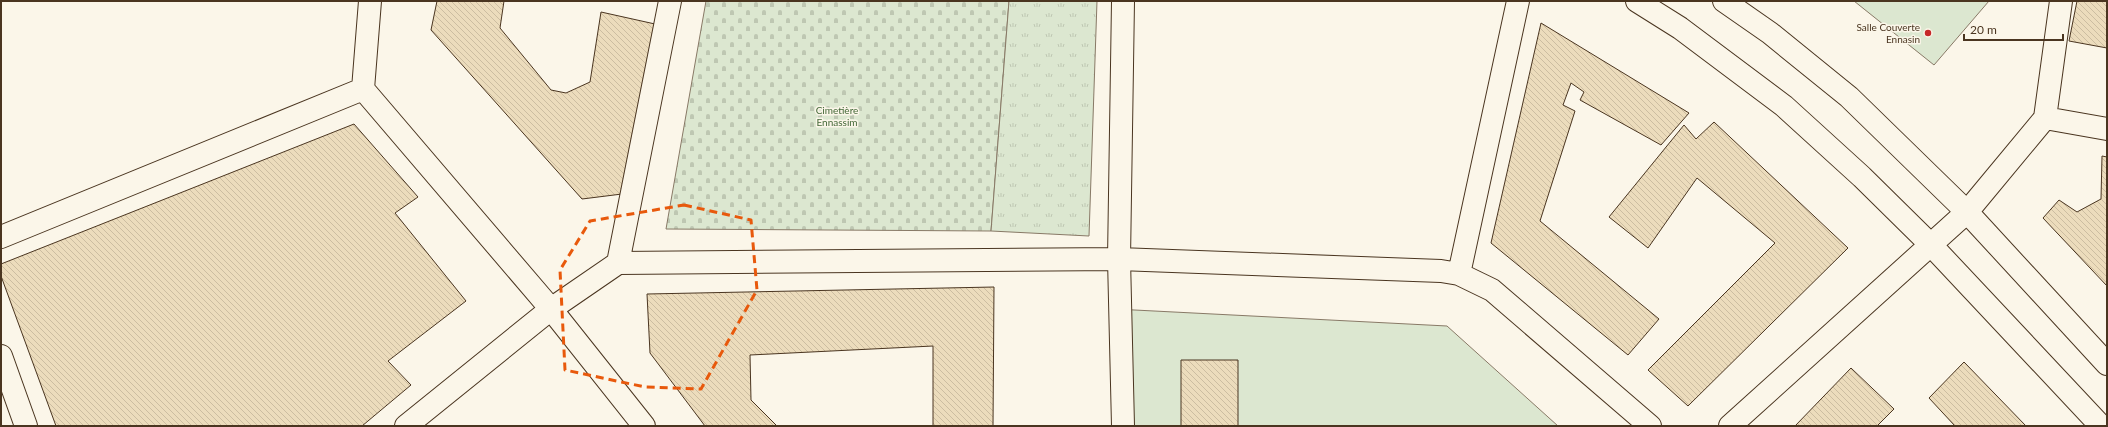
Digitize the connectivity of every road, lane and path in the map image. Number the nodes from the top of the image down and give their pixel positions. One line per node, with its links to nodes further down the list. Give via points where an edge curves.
1 (370, 1): 8 (street)
2 (670, 1): 15 (street)
3 (1123, 1): 14 (street)
4 (1518, 1): 16 (street)
5 (1637, 1): 13 (street, via 1680,28 1784,106 1862,177)
6 (1724, 1): 11 (street, via 1770,33 1849,98)
7 (2060, 1): 9 (street)
8 (363, 89): 12 (street); 17 (street)
9 (2045, 118): 10 (street); 11 (street)
10 (2107, 129)
11 (1968, 212): 13 (street); 19 (street)
12 (1, 237)
13 (1932, 246): 25 (street); 26 (street)
14 (1119, 259): 15 (street); 16 (street, via 1441,271); 23 (street)
15 (618, 263): 17 (street)
16 (1459, 274): 24 (street, via 1492,290)
17 (551, 309): 21 (street); 22 (street)
18 (1, 356): 20 (street)
19 (2107, 364)
20 (26, 426)
21 (406, 426)
22 (644, 426)
23 (1123, 426)
24 (1650, 426)
25 (1730, 426)
26 (2102, 426)

